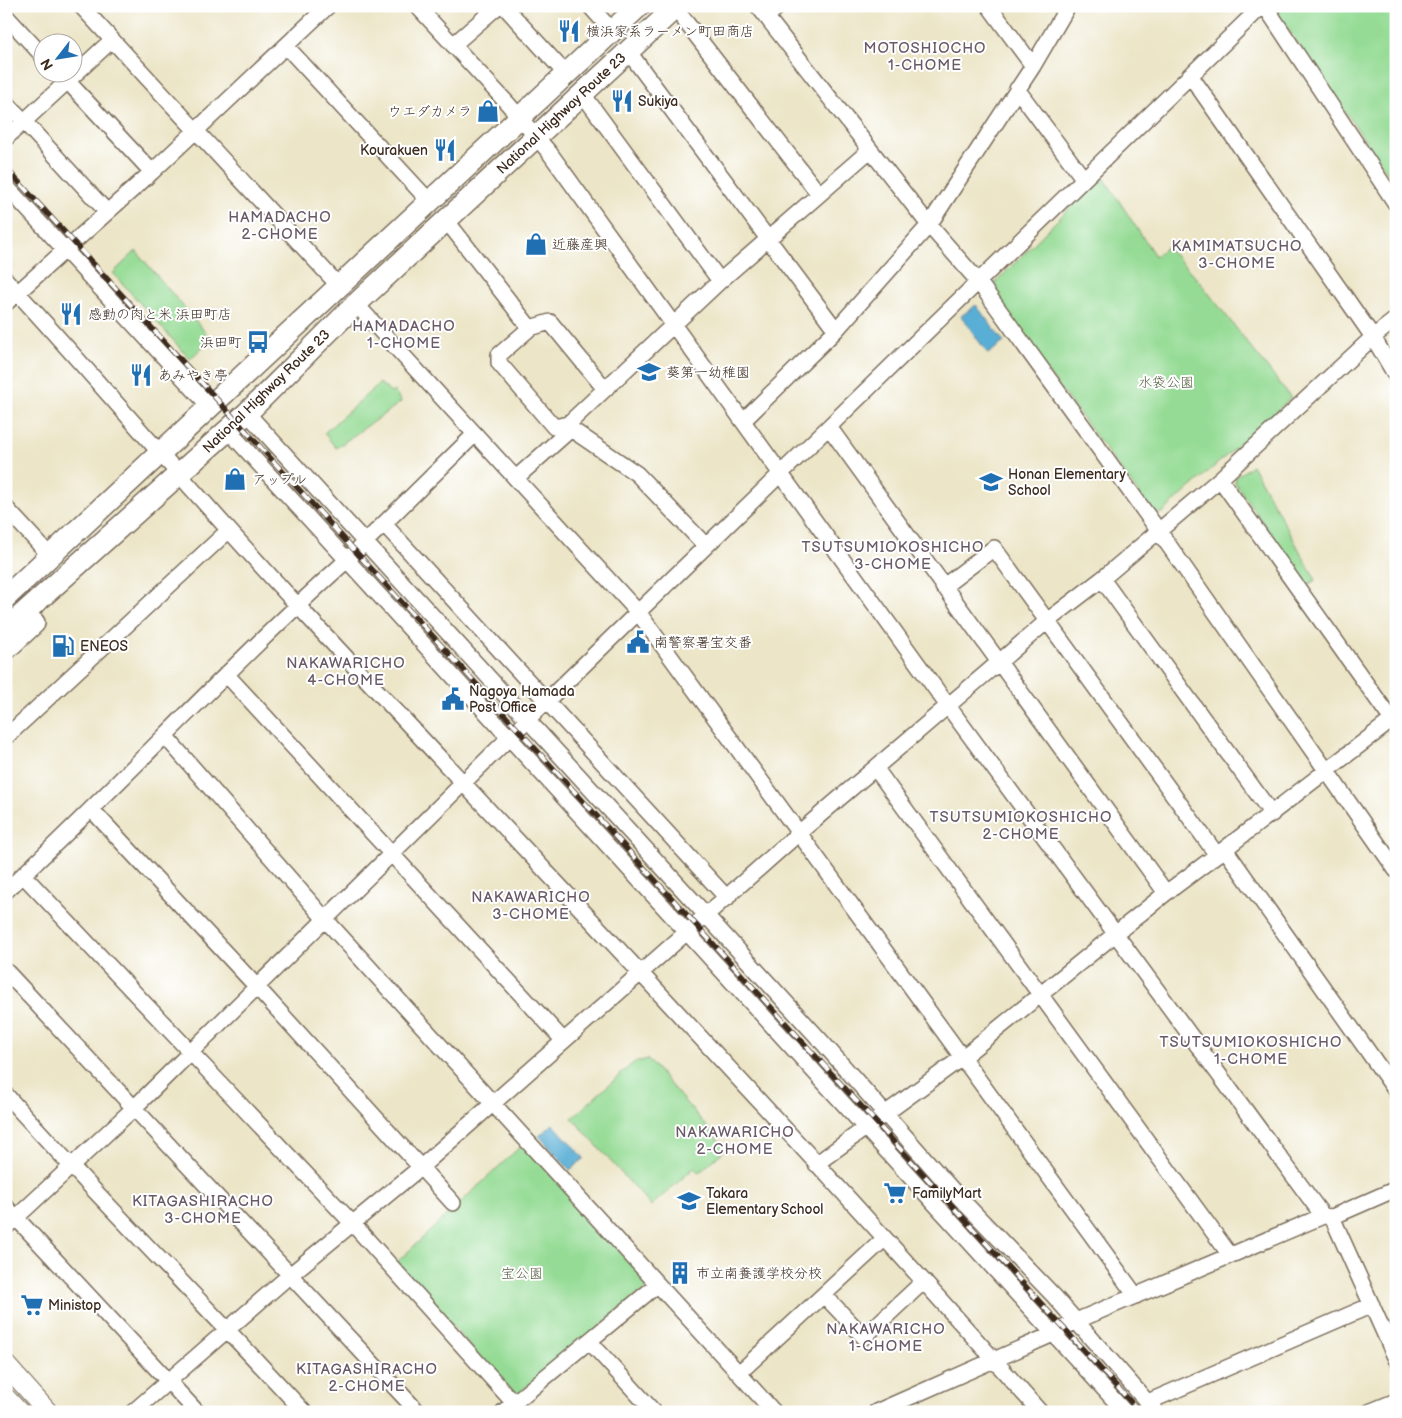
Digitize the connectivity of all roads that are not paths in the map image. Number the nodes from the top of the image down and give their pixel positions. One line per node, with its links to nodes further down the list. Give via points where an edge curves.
1 (81, 6): 16 (street)
2 (328, 6): 19 (street)
3 (417, 6): 18 (street)
4 (498, 6): 18 (street)
5 (504, 6): 23 (street)
6 (590, 6): 15 (street)
7 (639, 6): 15 (highway, National Highway Route 23)
8 (779, 6): 13 (street)
9 (989, 6): 22 (street)
10 (1068, 6): 22 (street)
11 (1264, 6): 24 (street); 41 (street)
12 (676, 7): 20 (highway, National Highway Route 23); 39 (street)
13 (762, 12): 35 (street)
14 (6, 16): 17 (street)
15 (612, 30): 23 (highway, National Highway Route 23)
16 (112, 40): 21 (street); 32 (street)
17 (32, 44)
18 (453, 45): 30 (street)
19 (286, 46): 32 (street); 40 (street)
20 (628, 51): 28 (highway, National Highway Route 23); 45 (street)
21 (82, 64)
22 (1033, 66): 27 (street)
23 (566, 73): 30 (highway, National Highway Route 23)
24 (1190, 76): 37 (street); 57 (street)
25 (60, 82): 31 (street)
26 (68, 82): 36 (street)
27 (1017, 88): 37 (street); 44 (street)
28 (582, 93): 33 (highway, National Highway Route 23); 48 (street)
29 (6, 102): 31 (street)
30 (519, 117): 33 (street); 40 (highway, National Highway Route 23)
31 (24, 122): 34 (street); 42 (street)
32 (195, 130): 36 (street); 50 (street)
33 (536, 137): 43 (highway, National Highway Route 23); 54 (street)
34 (6, 138)
35 (870, 150): 39 (street); 44 (street)
36 (152, 172): 42 (street)
37 (1083, 178): 49 (street)
38 (6, 186): 46 (street)
39 (819, 194): 45 (street)
40 (430, 202): 50 (highway, National Highway Route 23)
41 (1396, 204)
42 (107, 212): 46 (street)
43 (446, 220): 52 (highway, National Highway Route 23); 55 (street)
44 (929, 225): 49 (street); 56 (street)
45 (768, 238): 48 (street); 56 (street)
46 (65, 250): 51 (street); 60 (street)
47 (6, 280): 51 (street)
48 (720, 280): 54 (street)
49 (978, 281): 64 (street); 75 (street)
50 (339, 286): 60 (highway, National Highway Route 23)
51 (12, 298): 67 (street)
52 (356, 304): 61 (highway, National Highway Route 23); 66 (street)
53 (1396, 319): 57 (street)
54 (674, 323): 59 (street); 62 (street)
55 (530, 328): 59 (street, via 550,322); 63 (street, via 499,355 499,363 554,427)
56 (836, 330): 62 (street)
57 (1373, 337): 58 (street); 71 (street)
58 (1396, 376)
59 (605, 389): 63 (street)
60 (210, 408): 67 (highway, National Highway Route 23)
61 (247, 413): 65 (highway, National Highway Route 23); 76 (street)
62 (744, 420): 68 (street)
63 (570, 427): 70 (street); 77 (street, via 637,474)
64 (828, 427): 68 (street); 83 (street)
65 (228, 430): 69 (highway, National Highway Route 23); 79 (street)
66 (475, 434): 70 (street); 73 (street)
67 (161, 453): 69 (street); 78 (highway, National Highway Route 23)
68 (782, 473): 77 (street); 93 (street)
69 (178, 475): 74 (street); 80 (highway, National Highway Route 23)
70 (516, 478): 86 (street)
71 (1220, 479): 75 (street); 94 (street)
72 (6, 508): 78 (street)
73 (385, 525): 76 (street); 92 (street)
74 (229, 530): 85 (street); 96 (street)
75 (1158, 530): 82 (street); 100 (street)
76 (366, 543): 79 (street); 95 (street)
77 (706, 546): 86 (street)
78 (50, 548): 81 (highway); 84 (highway, National Highway Route 23)
79 (347, 560): 85 (street); 98 (street)
80 (70, 571): 88 (highway, National Highway Route 23); 89 (highway, via 62,594)
81 (6, 578)
82 (1102, 579): 87 (street); 103 (street)
83 (943, 587): 87 (street, via 994,548); 90 (street)
84 (6, 597)
85 (297, 605): 91 (street); 101 (street)
86 (638, 612): 92 (street); 104 (street)
87 (1046, 622): 90 (street); 105 (street)
88 (6, 629)
89 (6, 650)
90 (998, 663): 93 (street); 110 (street)
91 (226, 674): 97 (street); 106 (street)
92 (546, 701): 95 (street); 111 (street)
93 (948, 706): 99 (street); 115 (street)
94 (1394, 719): 100 (street)
95 (527, 720): 98 (street); 112 (street)
96 (6, 737)
97 (166, 737): 102 (street); 113 (street)
98 (509, 738): 101 (street); 114 (street)
99 (876, 769): 104 (street); 119 (street)
100 (1326, 772): 103 (street); 107 (street)
101 (464, 783): 106 (street); 117 (street)
102 (92, 810): 108 (street); 118 (street)
103 (1272, 814): 105 (street)
104 (800, 832): 111 (street); 122 (street)
105 (1221, 852): 110 (street); 123 (street)
106 (392, 854): 113 (street); 120 (street)
107 (1396, 870)
108 (23, 875): 109 (street); 121 (street)
109 (6, 890)
110 (1166, 893): 115 (street)
111 (727, 898): 112 (street)
112 (706, 916): 114 (street); 127 (street)
113 (324, 918): 118 (street); 125 (street)
114 (688, 933): 117 (street); 128 (street)
115 (1115, 935): 119 (street); 135 (street)
116 (6, 971): 126 (street)
117 (640, 974): 120 (street); 129 (street)
118 (256, 986): 121 (street); 130 (street)
119 (1042, 996): 122 (street); 138 (street)
120 (563, 1040): 125 (street)
121 (191, 1051): 126 (street); 136 (street)
122 (963, 1057): 127 (street); 143 (street)
123 (1396, 1091)
124 (6, 1095): 131 (street)
125 (493, 1102): 130 (street); 141 (street)
126 (134, 1108): 131 (street); 139 (street)
127 (885, 1112): 128 (street); 145 (street, via 955,1193)
128 (865, 1128): 129 (street); 147 (street)
129 (816, 1164): 137 (street)
130 (421, 1167): 133 (street); 136 (street)
131 (72, 1168): 134 (street); 146 (street)
132 (1396, 1189): 135 (street)
133 (453, 1202)
134 (9, 1217): 153 (street)
135 (1328, 1217): 138 (street); 144 (street)
136 (353, 1224): 139 (street); 156 (street)
137 (884, 1239): 140 (street); 142 (street)
138 (1230, 1255): 143 (street)
139 (290, 1276): 146 (street); 163 (street)
140 (924, 1281): 142 (street, via 864,1337); 149 (street)
141 (657, 1285): 148 (street); 152 (street)
142 (824, 1295): 152 (street)
143 (1136, 1296): 145 (street)
144 (1372, 1305): 150 (street); 157 (street)
145 (1076, 1321): 147 (street); 157 (street)
146 (228, 1329): 153 (street); 162 (street)
147 (1053, 1334): 149 (street); 168 (street)
148 (590, 1342): 156 (street); 164 (street)
149 (994, 1359): 166 (street); 167 (street)
150 (1396, 1359)
151 (6, 1365): 159 (main road)
152 (739, 1373): 165 (street)
153 (169, 1380): 160 (street); 161 (street)
154 (6, 1398): 158 (main road)
155 (1396, 1400): 169 (street)
156 (509, 1407)
157 (1152, 1407)
158 (18, 1412)
159 (48, 1412)
160 (134, 1412)
161 (197, 1412)
162 (304, 1412)
163 (418, 1412)
164 (654, 1412)
165 (774, 1412)
166 (876, 1412)
167 (1040, 1412)
168 (1125, 1412)
169 (1369, 1412)

